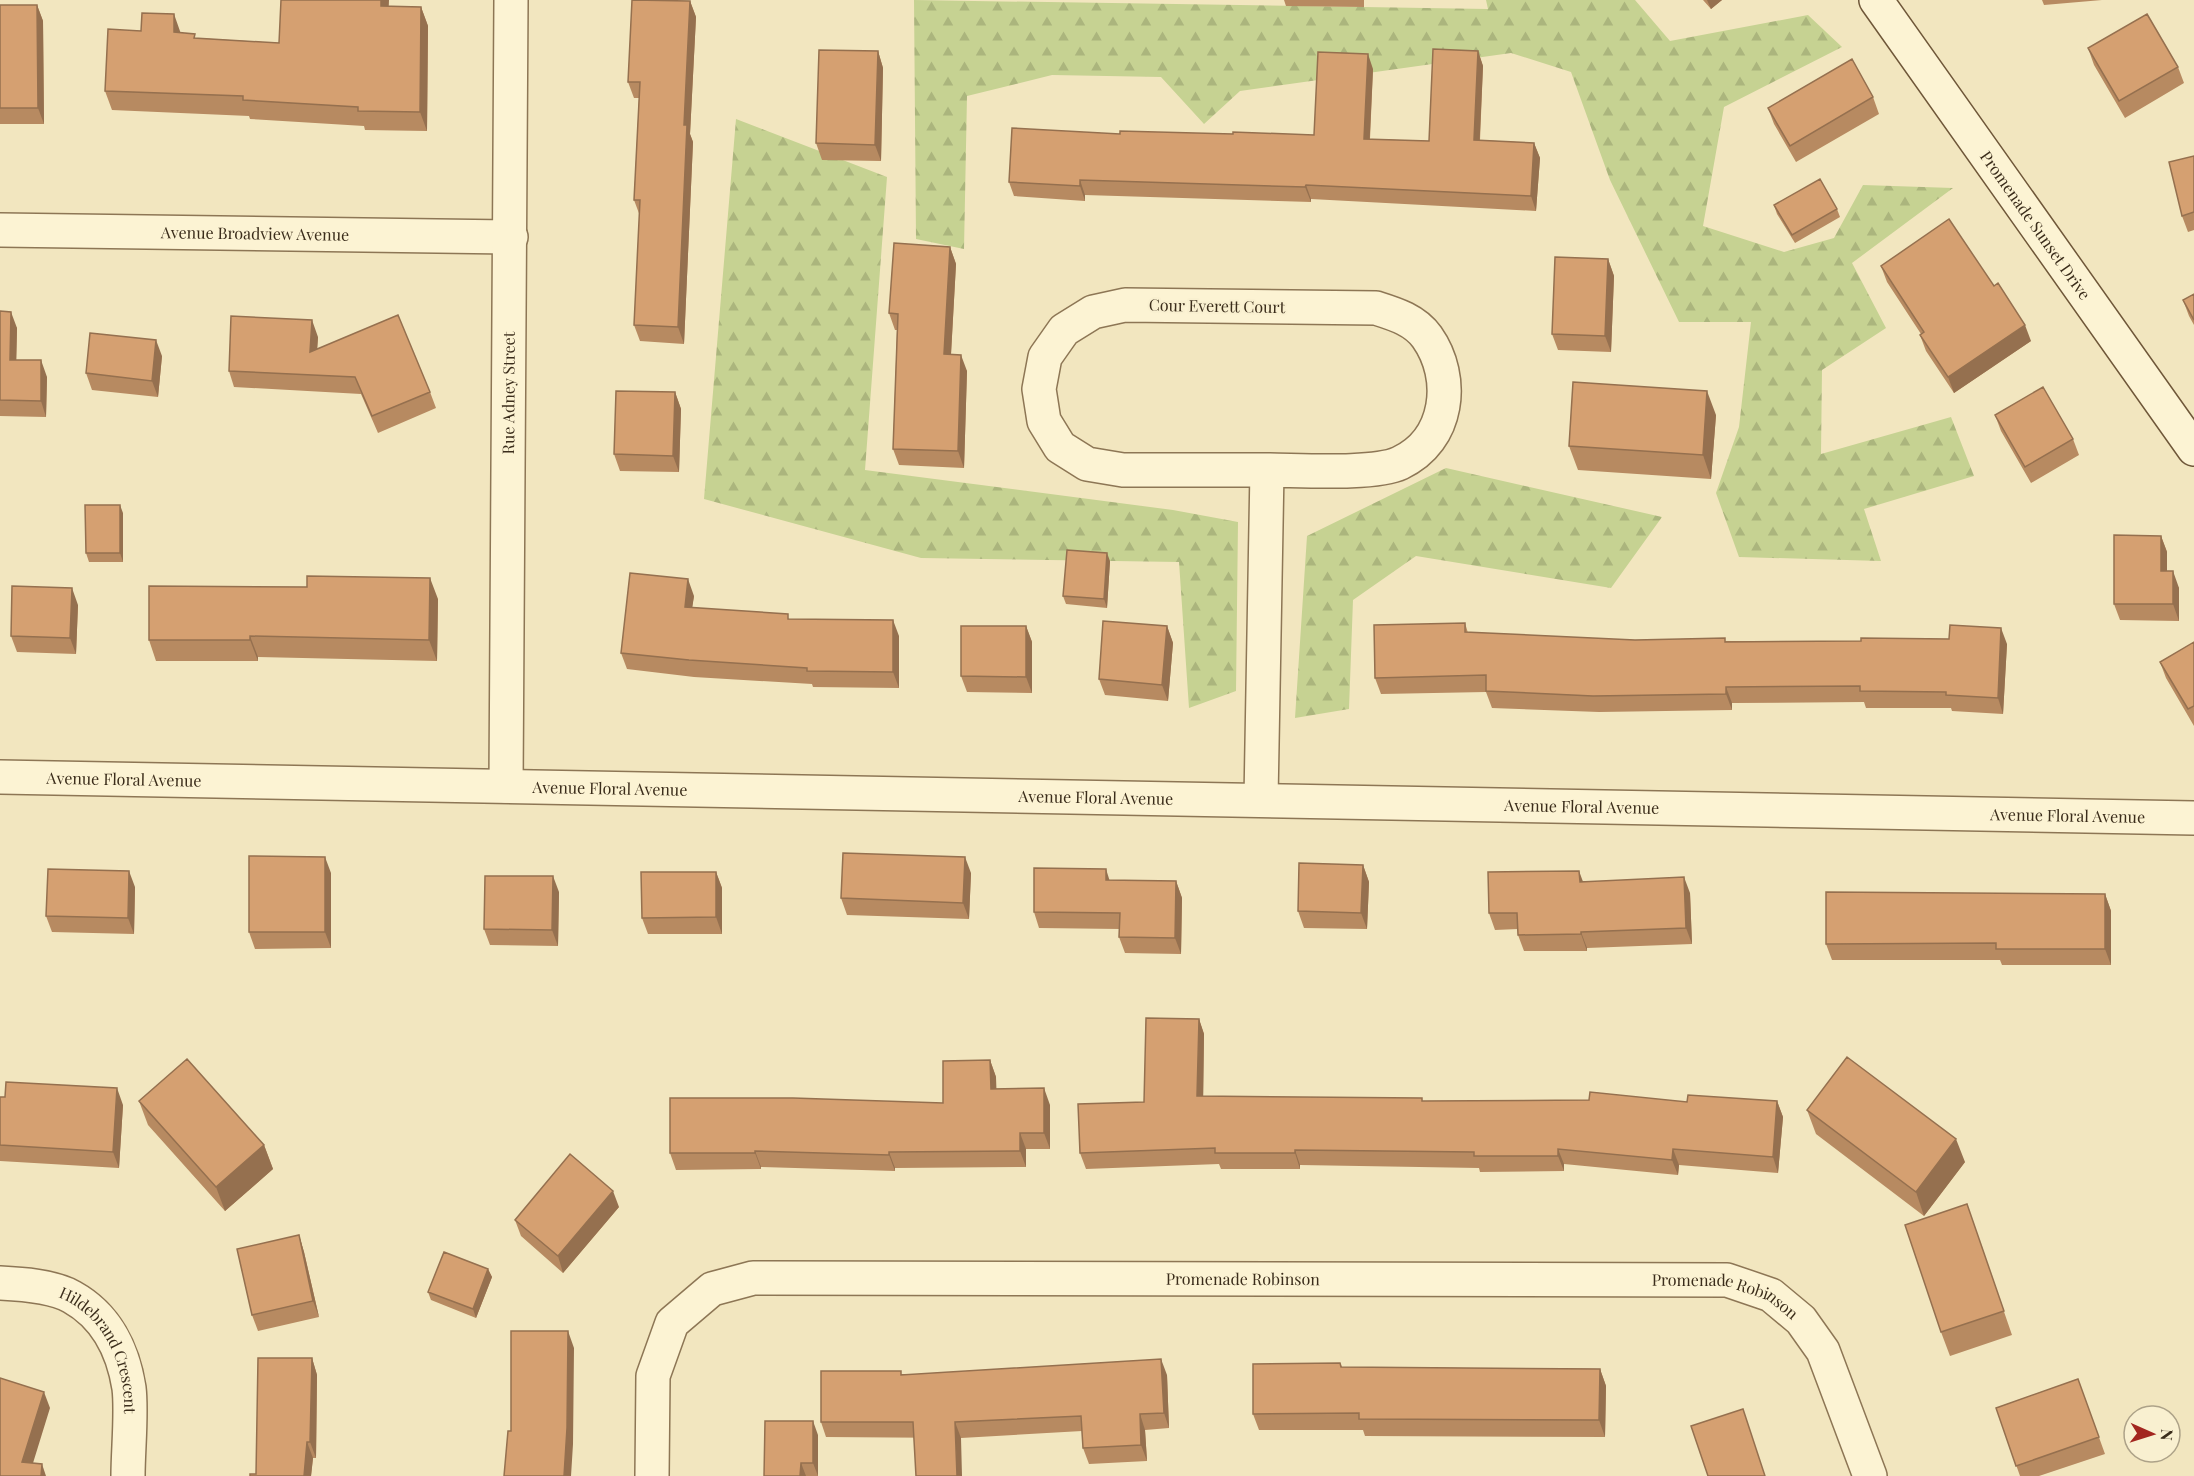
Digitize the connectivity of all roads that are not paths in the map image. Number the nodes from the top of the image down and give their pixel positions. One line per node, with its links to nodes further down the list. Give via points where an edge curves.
1 (512, 0): 4 (street, Rue Adney Street)
2 (1876, 0): 5 (street, Promenade Sunset Drive)
3 (0, 230): 4 (street, Avenue Broadview Avenue)
4 (510, 237): 8 (street, Rue Adney Street)
5 (2194, 449)
6 (1267, 470): 6 (street, Cour Everett Court, via 1373,470 1400,464 1423,448 1439,423 1446,392 1441,363 1426,335 1404,317 1376,308 1125,305 1093,312 1064,330 1045,357 1039,389 1044,420 1060,447 1087,464 1123,470); 9 (street)
7 (0, 777): 8 (street, Avenue Floral Avenue)
8 (506, 786): 9 (street, Avenue Floral Avenue)
9 (1261, 799): 10 (street, Avenue Floral Avenue)
10 (2194, 818)
11 (0, 1283): 12 (street, Hildebrand Crescent, via 31,1284 72,1296 104,1322 119,1348 129,1389)
12 (128, 1476)
13 (652, 1476): 14 (street, Promenade Robinson, via 653,1377 672,1323 712,1289 753,1278 824,1278 1727,1280 1770,1295 1801,1320 1823,1351)
14 (1870, 1476)

